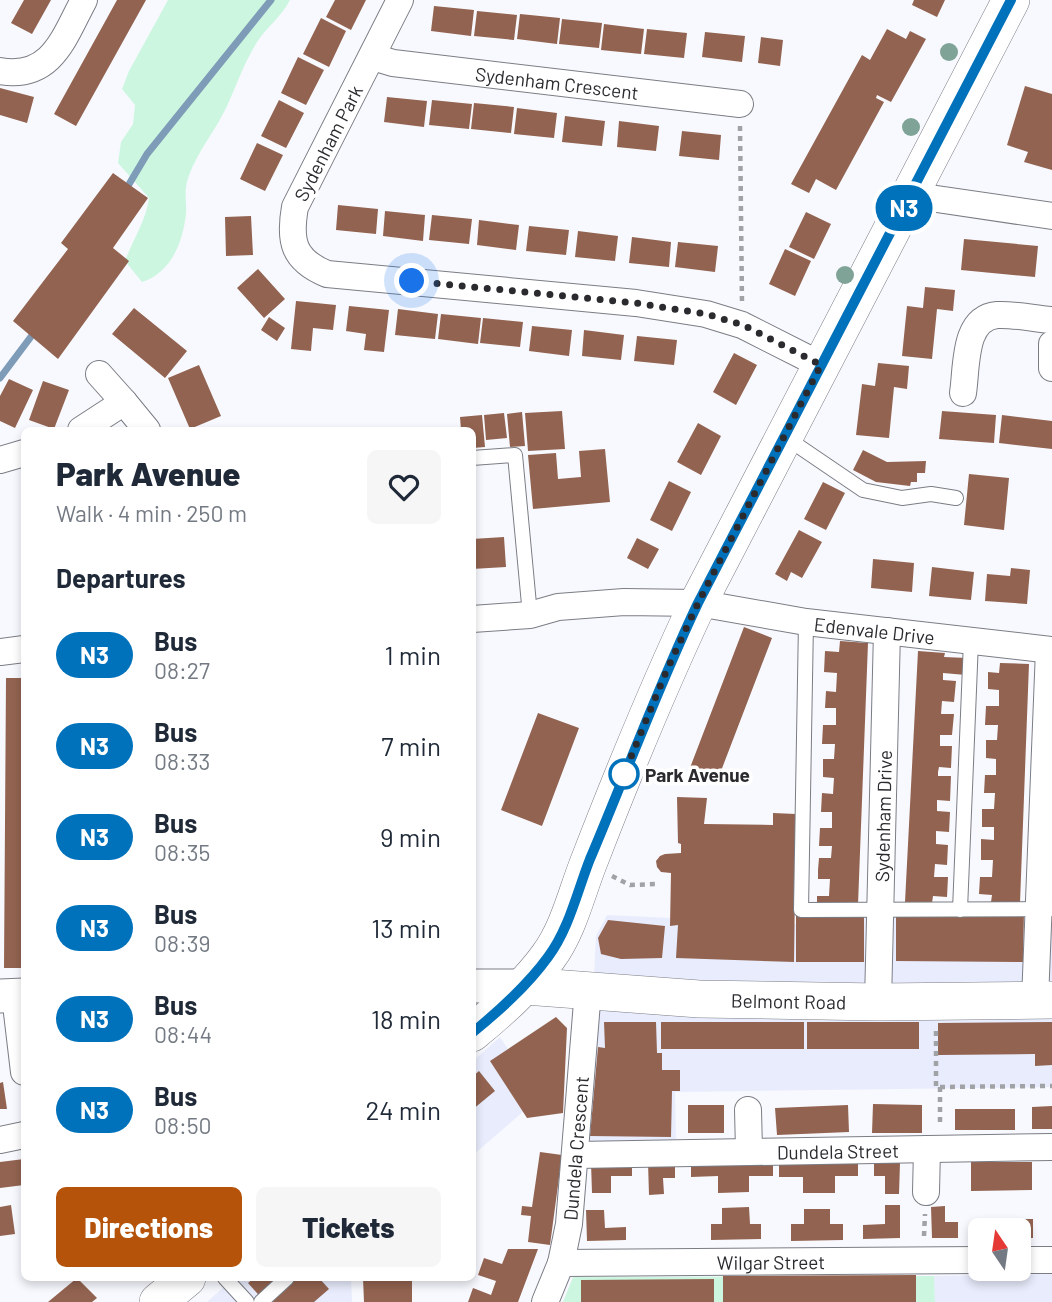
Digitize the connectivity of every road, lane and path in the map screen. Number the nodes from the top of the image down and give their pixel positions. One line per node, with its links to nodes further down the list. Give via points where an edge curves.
1 (84, 0): 5 (street, via 51,58 23,72)
2 (400, 0): 4 (street, Sydenham Park)
3 (1011, 0): 7 (main road)
4 (373, 57): 6 (street, Sydenham Crescent); 10 (street, Sydenham Park, via 295,207 293,243 310,267 327,274 636,303)
5 (0, 71)
6 (740, 104): 10 (path)
7 (912, 192): 8 (street); 12 (main road)
8 (1052, 216)
9 (1052, 320): 15 (street, via 997,315 982,320 971,335)
10 (743, 325): 12 (street, Sydenham Park)
11 (1052, 344): 13 (street)
12 (821, 365): 19 (main road)
13 (1052, 368)
14 (99, 374): 16 (street)
15 (963, 393)
16 (124, 402): 17 (street); 18 (street)
17 (86, 427)
18 (145, 427)
19 (784, 436): 23 (lane, via 863,490 902,498 931,494); 24 (main road)
20 (21, 454): 22 (street)
21 (476, 458): 25 (lane, via 515,455)
22 (0, 460)
23 (956, 498)
24 (698, 603): 25 (street, via 624,602 558,607); 27 (street, Edenvale Drive); 33 (main road)
25 (530, 615): 26 (street)
26 (476, 619)
27 (806, 622): 28 (street, Edenvale Drive); 35 (lane, via 801,910)
28 (887, 631): 29 (street, Edenvale Drive); 35 (street, Sydenham Drive)
29 (971, 640): 31 (street, Edenvale Drive); 37 (lane)
30 (21, 649): 32 (street)
31 (1050, 650): 36 (street)
32 (0, 652)
33 (588, 864): 34 (path, via 630,885); 39 (main road, via 550,955)
34 (658, 884)
35 (880, 909): 37 (lane); 43 (street, Sydenham Drive)
36 (1045, 909): 37 (lane); 42 (street)
37 (960, 910)
38 (476, 986): 39 (street)
39 (525, 986): 40 (main road, Belmont Road); 45 (main road)
40 (588, 990): 43 (main road, Belmont Road, via 699,999); 55 (street, Dundela Crescent)
41 (13, 995): 46 (street)
42 (1043, 1000): 44 (main road, Belmont Road)
43 (878, 1002): 44 (main road, Belmont Road)
44 (936, 1002): 48 (path, via 936,1087)
45 (476, 1029)
46 (21, 1051)
47 (1052, 1086): 48 (path)
48 (940, 1087): 53 (path)
49 (748, 1110): 54 (street, Dundela Street)
50 (21, 1136): 51 (street)
51 (0, 1140)
52 (1052, 1147): 53 (street, Dundela Street)
53 (934, 1149): 54 (street, Dundela Street); 56 (street, Dundela Street)
54 (749, 1150): 55 (street, Dundela Street)
55 (576, 1155): 61 (street, Dundela Crescent)
56 (926, 1192): 60 (path)
57 (968, 1260): 60 (street, Wilgar Street)
58 (1031, 1260): 59 (street)
59 (1052, 1260)
60 (923, 1261): 61 (street, Wilgar Street)
61 (561, 1263): 68 (street, Dundela Crescent)
62 (183, 1281): 65 (main road)
63 (228, 1281): 66 (lane)
64 (284, 1281): 67 (lane)
65 (158, 1302)
66 (247, 1302)
67 (261, 1302)
68 (545, 1302)

